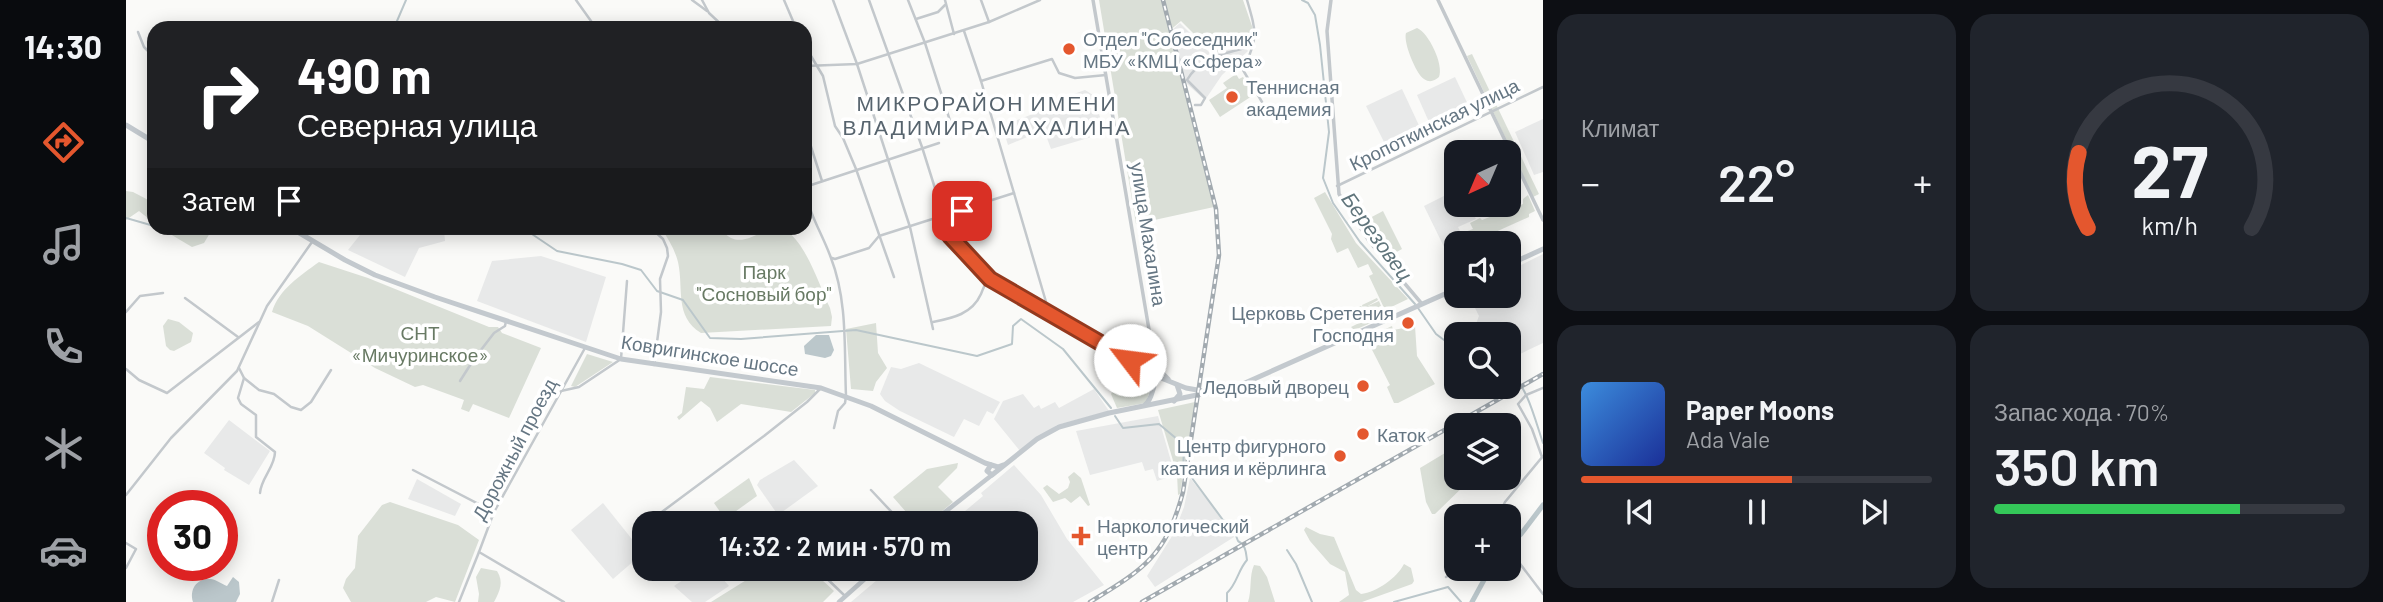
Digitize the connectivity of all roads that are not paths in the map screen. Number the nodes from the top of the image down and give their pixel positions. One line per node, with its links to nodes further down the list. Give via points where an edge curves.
1 (576, 0): 19 (street)
2 (692, 0): 17 (street)
3 (702, 0): 17 (street)
4 (784, 0): 21 (street)
5 (833, 0): 31 (street)
6 (869, 0): 29 (street)
7 (908, 0): 18 (street)
8 (981, 0): 22 (street)
9 (1018, 0): 16 (street)
10 (1040, 0): 16 (street)
11 (1093, 0): 34 (street, улица Махалина)
12 (1247, 0): 27 (street)
13 (1331, 0): 50 (street, via 1327,31)
14 (1438, 0): 39 (street)
15 (945, 2): 18 (street, via 938,12); 25 (street)
16 (1021, 8): 22 (street)
17 (709, 13): 20 (street)
18 (916, 19): 26 (street)
19 (591, 21)
20 (718, 21)
21 (793, 21)
22 (989, 22): 23 (street)
23 (964, 31): 25 (street); 35 (street)
24 (138, 32): 28 (street)
25 (954, 34): 26 (street)
26 (925, 43): 29 (street); 40 (street)
27 (1254, 45): 37 (street, via 1243,70); 38 (street, via 1209,57 1190,74 1187,80 1205,98)
28 (147, 50)
29 (890, 54): 31 (street); 44 (street)
30 (812, 56): 33 (street)
31 (858, 64): 33 (street); 46 (street)
32 (812, 65): 33 (street)
33 (818, 65): 47 (street, via 835,126)
34 (1106, 75): 35 (street, via 1075,78 1059,73 1052,59); 78 (street, улица Махалина)
35 (981, 81): 51 (street)
36 (1543, 88): 39 (street, Кропоткинская улица)
37 (1262, 102)
38 (1195, 105)
39 (1492, 112): 50 (street, Кропоткинская улица); 54 (street)
40 (951, 124)
41 (126, 125): 42 (main road)
42 (147, 138)
43 (939, 143): 44 (street)
44 (922, 147): 46 (street); 53 (street)
45 (812, 150): 48 (street)
46 (888, 158): 47 (street); 55 (street)
47 (856, 169): 48 (street); 58 (street)
48 (822, 181): 49 (street)
49 (812, 186)
50 (1337, 186): 69 (street, via 1369,241)
51 (1014, 193): 53 (street); 72 (street)
52 (812, 215): 61 (street)
53 (944, 217): 55 (street); 64 (street, via 950,236)
54 (1543, 220)
55 (910, 227): 58 (street); 75 (street)
56 (302, 235): 59 (main road, Ковригинское шоссе)
57 (659, 235): 83 (street, via 668,256 660,279)
58 (879, 236): 61 (street, via 861,252); 63 (street)
59 (312, 242): 73 (main road, Ковригинское шоссе, via 375,275); 74 (street)
60 (1543, 249): 62 (main road)
61 (832, 258): 97 (street, via 844,306)
62 (1521, 259)
63 (894, 277)
64 (990, 279): 72 (street); 75 (street, via 969,310)
65 (627, 281): 81 (street)
66 (163, 293): 70 (street, via 140,296)
67 (1444, 294): 69 (main road)
68 (185, 298): 77 (street)
69 (1418, 306): 96 (main road)
70 (128, 307): 71 (street)
71 (126, 312)
72 (1049, 314): 82 (street)
73 (507, 320): 79 (main road, Ковригинское шоссе); 90 (street)
74 (259, 322): 77 (street); 84 (street)
75 (933, 322): 76 (street)
76 (933, 329)
77 (238, 337): 85 (street, via 167,393)
78 (1151, 346): 80 (street, улица Махалина); 82 (street)
79 (586, 347): 81 (main road, Ковригинское шоссе); 95 (street, Дорожный проезд)
80 (1153, 353): 87 (street, улица Махалина); 89 (street)
81 (621, 359): 83 (main road, Ковригинское шоссе); 95 (street, via 579,387)
82 (1130, 360): 87 (street)
83 (654, 365): 93 (main road, Ковригинское шоссе)
84 (239, 368): 88 (street); 107 (street, via 171,438)
85 (126, 369)
86 (331, 370): 88 (street, via 301,410)
87 (1154, 373): 92 (street, улица Махалина)
88 (243, 378): 106 (street, via 238,398 256,415 256,437 276,458)
89 (1169, 379): 91 (main road); 92 (main road, via 1161,378)
90 (460, 381)
91 (1177, 385): 96 (main road); 98 (main road, via 1180,394)
92 (1154, 387): 99 (main road, via 1158,399); 100 (main road, via 1152,398)
93 (821, 388): 97 (main road, Ковригинское шоссе); 109 (street)
94 (1543, 388): 102 (street, via 1518,404)
95 (561, 391): 112 (street, Дорожный проезд)
96 (1216, 393): 98 (main road)
97 (846, 396): 101 (street); 104 (main road, Ковригинское шоссе)
98 (1174, 401): 99 (main road)
99 (1166, 403): 100 (main road)
100 (1143, 407): 104 (main road, via 1059,427)
101 (834, 428)
102 (1542, 457): 108 (street)
103 (413, 470): 112 (street)
104 (991, 470): 111 (main road)
105 (871, 490): 110 (street)
106 (260, 493)
107 (126, 495)
108 (1504, 504)
109 (663, 511)
110 (891, 511)
111 (946, 511)
112 (494, 512): 114 (street, Дорожный проезд)
113 (126, 543): 116 (street, via 136,549)
114 (479, 552): 123 (street, Дорожный проезд); 124 (street)
115 (1521, 565): 120 (street)
116 (126, 568)
117 (279, 580): 122 (street)
118 (829, 581): 121 (street)
119 (862, 581): 121 (main road)
120 (1543, 594)
121 (845, 596): 125 (main road)
122 (272, 602)
123 (459, 602)
124 (564, 602)
125 (839, 602)

